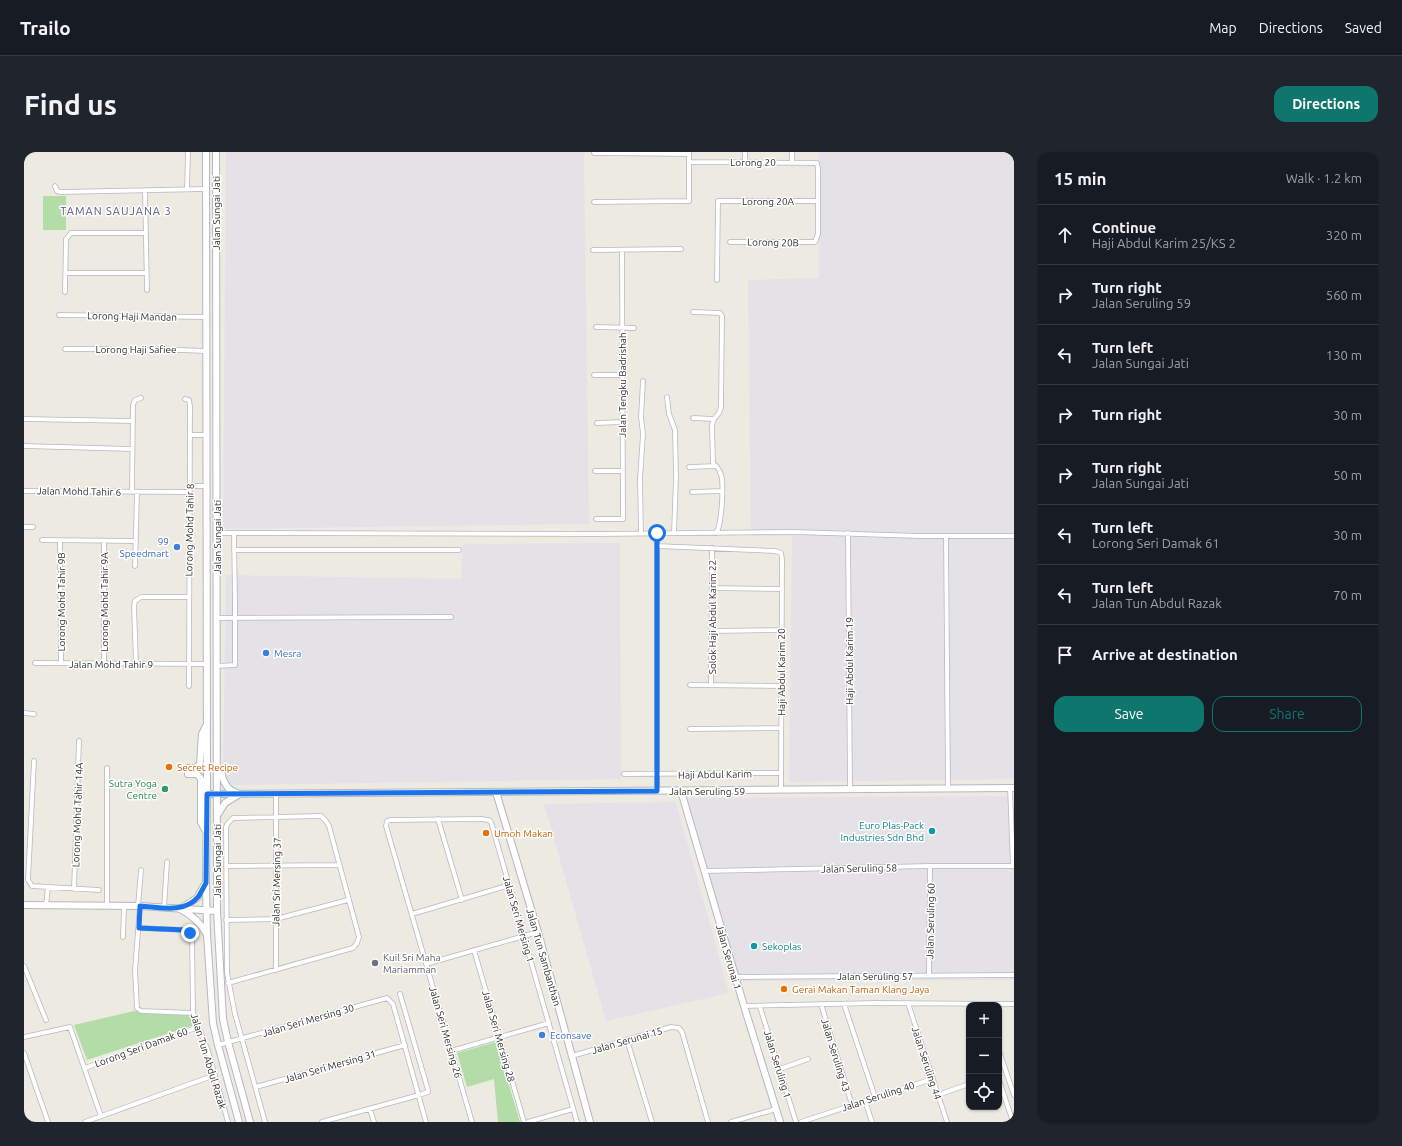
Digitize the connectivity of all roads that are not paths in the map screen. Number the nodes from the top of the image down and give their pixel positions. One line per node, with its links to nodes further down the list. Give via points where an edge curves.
1 (188, 152): 12 (street)
2 (206, 152): 13 (main road, Jalan Sungai Jati)
3 (216, 152): 65 (main road, Jalan Sungai Jati)
4 (745, 152): 9 (street)
5 (792, 152): 10 (street)
6 (594, 153): 7 (street)
7 (689, 153): 8 (street)
8 (689, 162): 9 (street, Lorong 20); 16 (street, via 689,201)
9 (745, 162): 10 (street, Lorong 20)
10 (792, 163): 15 (street, Lorong 20, via 817,163)
11 (55, 186): 14 (street, via 61,192)
12 (188, 189): 13 (street); 14 (street)
13 (206, 189): 29 (main road, Jalan Sungai Jati)
14 (146, 190): 17 (street)
15 (817, 201): 18 (street, Lorong 20B, via 818,234 815,242); 24 (street, Lorong 20A, via 718,201)
16 (594, 202)
17 (146, 232): 22 (street, via 71,233 66,239); 23 (street)
18 (730, 242)
19 (681, 249): 21 (street)
20 (593, 250): 21 (street)
21 (622, 250): 31 (street, Jalan Tengku Badrishah)
22 (66, 273): 23 (street); 26 (street)
23 (146, 274): 25 (street)
24 (717, 280)
25 (147, 290)
26 (65, 292)
27 (693, 312): 43 (street, via 714,312 722,316 721,407)
28 (59, 315): 29 (street, Lorong Haji Mandan)
29 (206, 317): 34 (main road, Jalan Sungai Jati)
30 (596, 327): 31 (street)
31 (622, 327): 32 (street); 36 (street, Jalan Tengku Badrishah)
32 (634, 328)
33 (65, 349): 34 (street, Lorong Haji Safiee)
34 (206, 350): 48 (main road, Jalan Sungai Jati)
35 (594, 375): 36 (street)
36 (622, 375): 45 (street, Jalan Tengku Badrishah)
37 (643, 381): 67 (street)
38 (667, 397): 69 (street, via 669,414 675,430)
39 (141, 398): 44 (street, via 135,400 133,405)
40 (185, 398): 47 (street, Lorong Mohd Tahir 8, via 190,402)
41 (692, 418): 43 (street)
42 (24, 419): 44 (street)
43 (714, 419): 51 (street, via 713,463)
44 (133, 421): 50 (street)
45 (623, 422): 46 (street); 53 (street, Jalan Tengku Badrishah)
46 (597, 423)
47 (190, 435): 48 (street); 55 (street, Lorong Mohd Tahir 8)
48 (206, 435): 56 (main road, Jalan Sungai Jati)
49 (24, 446): 50 (street)
50 (132, 449): 59 (street)
51 (716, 466): 52 (street); 58 (street, via 722,479)
52 (689, 467)
53 (623, 470): 54 (street); 62 (street, Jalan Tengku Badrishah, via 623,519)
54 (595, 471)
55 (189, 486): 56 (street); 60 (street, Lorong Mohd Tahir 8)
56 (207, 486): 96 (main road, Jalan Sungai Jati)
57 (24, 491): 59 (street, Jalan Mohd Tahir 6)
58 (722, 491): 61 (street); 70 (street, via 719,529)
59 (135, 492): 60 (street, Jalan Mohd Tahir 6); 77 (street)
60 (189, 492): 85 (street, Lorong Mohd Tahir 8)
61 (692, 492)
62 (596, 519)
63 (24, 526): 64 (street)
64 (33, 527)
65 (217, 533): 66 (street); 87 (main road, Jalan Sungai Jati)
66 (234, 533): 67 (street); 80 (street)
67 (640, 533): 68 (street)
68 (657, 533): 69 (street); 78 (street)
69 (674, 533): 70 (street)
70 (716, 533): 71 (street)
71 (848, 533): 72 (street); 115 (street, Haji Abdul Karim 19)
72 (946, 536): 73 (street); 116 (street)
73 (1014, 536)
74 (42, 540): 75 (street)
75 (60, 541): 76 (street); 92 (street, Lorong Mohd Tahir 9B)
76 (104, 541): 77 (street); 93 (street, Lorong Mohd Tahir 9A)
77 (136, 541): 82 (street)
78 (657, 546): 79 (street); 113 (street)
79 (712, 548): 83 (street, Solok Haji Abdul Karim 22); 84 (street, Haji Abdul Karim 20, via 781,553)
80 (234, 550): 81 (street); 88 (street)
81 (459, 550)
82 (135, 566)
83 (712, 588): 84 (street); 90 (street, Solok Haji Abdul Karim 22)
84 (782, 589): 89 (street, Haji Abdul Karim 20)
85 (188, 597): 94 (street, via 141,597 136,601); 95 (street, Lorong Mohd Tahir 8)
86 (451, 617): 88 (street)
87 (217, 618): 88 (street); 97 (main road, Jalan Sungai Jati)
88 (235, 618): 97 (street, via 234,665)
89 (781, 630): 90 (street); 101 (street, Haji Abdul Karim 20)
90 (712, 631): 99 (street, Solok Haji Abdul Karim 22)
91 (35, 663): 92 (street, Jalan Mohd Tahir 9)
92 (61, 663): 93 (street, Jalan Mohd Tahir 9)
93 (104, 664): 94 (street, Jalan Mohd Tahir 9)
94 (136, 664): 95 (street, Jalan Mohd Tahir 9)
95 (188, 664): 96 (street, Jalan Mohd Tahir 9); 100 (street, Lorong Mohd Tahir 8)
96 (207, 664): 104 (main road, Jalan Sungai Jati)
97 (217, 666): 108 (main road, Jalan Sungai Jati)
98 (690, 685): 99 (street)
99 (711, 685): 101 (street)
100 (189, 686)
101 (781, 686): 105 (street, Haji Abdul Karim 20)
102 (24, 713): 103 (street)
103 (34, 714)
104 (207, 725): 121 (main road, Jalan Sungai Jati); 129 (main road, via 202,734 200,764 188,771 197,774 201,779 201,822)
105 (781, 728): 106 (street); 111 (street, Haji Abdul Karim 20)
106 (690, 729)
107 (79, 741): 141 (street, Lorong Mohd Tahir 14A)
108 (218, 752): 122 (main road, Jalan Sungai Jati); 123 (main road, via 223,780 233,792)
109 (34, 760): 140 (street, via 28,880 32,886)
110 (107, 768): 147 (street)
111 (781, 773): 113 (street, Haji Abdul Karim); 117 (street, Haji Abdul Karim 20)
112 (624, 774): 113 (street, Haji Abdul Karim)
113 (657, 774): 118 (street)
114 (1012, 788): 116 (main road, Jalan Seruling 59); 135 (street)
115 (850, 789): 116 (main road, Jalan Seruling 59); 117 (main road, Jalan Seruling 59)
116 (948, 789)
117 (781, 790): 119 (main road, Jalan Seruling 59)
118 (657, 791): 119 (main road, Jalan Seruling 59); 120 (main road, Jalan Seruling 59)
119 (681, 791): 137 (main road, Jalan Serunai 1)
120 (496, 792): 124 (main road, Jalan Seruling 59); 158 (main road, Jalan Tun Sambanthan)
121 (207, 794): 122 (main road, Jalan Seruling 59); 129 (main road, Jalan Sungai Jati)
122 (218, 794): 123 (main road, Jalan Seruling 59); 125 (main road, Jalan Sungai Jati)
123 (240, 794): 124 (main road, Jalan Seruling 59); 125 (main road, via 225,803)
124 (276, 794): 126 (street, Jalan Sri Mersing 37)
125 (218, 814): 153 (main road, Jalan Sungai Jati)
126 (277, 818): 131 (street, Jalan Sri Mersing 37); 132 (street, via 321,816 329,826); 133 (street, via 233,818 226,827)
127 (438, 819): 128 (street, Jalan Seri Mersing 1, via 391,820); 139 (street, Jalan Seri Mersing 1, via 489,820); 144 (street)
128 (386, 826): 154 (street, Jalan Seri Mersing 26)
129 (206, 832): 138 (main road, Jalan Sungai Jati)
130 (167, 862): 146 (street)
131 (276, 865): 132 (street); 133 (street); 155 (street, Jalan Sri Mersing 37)
132 (338, 865): 143 (street)
133 (226, 866): 156 (street)
134 (930, 866): 135 (street, Jalan Seruling 58); 137 (street, Jalan Seruling 58); 166 (street, Jalan Seruling 60)
135 (1014, 866)
136 (141, 870): 145 (street)
137 (705, 871): 167 (main road, Jalan Serunai 1)
138 (206, 883): 151 (main road, via 197,898); 152 (main road, Jalan Sungai Jati)
139 (510, 886): 144 (street); 158 (street, Jalan Seri Mersing 1)
140 (48, 887): 141 (street); 149 (street)
141 (74, 888): 142 (street)
142 (99, 890)
143 (348, 900): 155 (street); 164 (street, via 359,937 353,948)
144 (462, 900): 154 (street)
145 (139, 903): 146 (main road, Jalan Sungai Jati); 150 (main road, Jalan Sungai Jati); 157 (street)
146 (164, 903): 151 (main road, Jalan Sungai Jati)
147 (107, 904): 149 (main road, Jalan Sungai Jati); 150 (main road, Jalan Sungai Jati)
148 (24, 905): 149 (main road, Jalan Sungai Jati)
149 (46, 905)
150 (124, 906): 160 (street)
151 (180, 908): 152 (main road, Jalan Sungai Jati); 159 (main road, via 200,923)
152 (206, 910): 153 (main road, Jalan Sungai Jati); 159 (main road, Jalan Tun Abdul Razak)
153 (217, 911): 186 (main road, via 221,999)
154 (412, 914): 162 (street, Jalan Seri Mersing 26)
155 (276, 919): 156 (street); 164 (street, Jalan Sri Mersing 37)
156 (226, 920): 168 (street)
157 (139, 928): 178 (street, Jalan Tun Abdul Razak, via 185,930 192,936); 178 (street, via 135,970 137,1008 141,1011)
158 (530, 934): 161 (street); 180 (street, Jalan Seri Mersing 1); 191 (main road, Jalan Tun Sambanthan)
159 (207, 935): 187 (main road, Jalan Tun Abdul Razak, via 213,1023)
160 (123, 937)
161 (474, 950): 162 (street); 184 (street, Jalan Seri Mersing 28)
162 (426, 964): 189 (street, Jalan Seri Mersing 26)
163 (24, 966): 179 (street)
164 (276, 970): 168 (street)
165 (1014, 975): 166 (street, Jalan Seruling 57)
166 (929, 976): 167 (street, Jalan Seruling 57)
167 (735, 977): 176 (main road, Jalan Serunai 1)
168 (228, 983): 183 (street)
169 (400, 994): 201 (street, via 428,1090)
170 (908, 1003): 172 (street); 173 (street); 197 (street, Jalan Seruling 44)
171 (821, 1004): 172 (street); 177 (street); 206 (street, Jalan Seruling 43)
172 (844, 1004): 204 (street)
173 (966, 1004)
174 (1002, 1004): 175 (street)
175 (1014, 1004)
176 (744, 1006): 177 (street); 209 (main road, Jalan Serunai 1)
177 (760, 1007): 195 (street, Jalan Seruling 1)
178 (193, 1013): 181 (street, Jalan Tun Abdul Razak)
179 (46, 1020)
180 (549, 1023): 184 (street); 208 (street, Jalan Seri Mersing 1)
181 (198, 1027): 194 (street, Lorong Seri Damak 60); 196 (street, Jalan Tun Abdul Razak)
182 (24, 1038): 194 (street, via 68,1026)
183 (242, 1038): 186 (street, Jalan Seri Mersing 30); 188 (street, Jalan Seri Mersing 30, via 387,998 393,1004); 199 (street)
184 (499, 1038): 189 (street); 221 (street, Jalan Seri Mersing 28)
185 (627, 1040): 191 (street, Jalan Serunai 15); 225 (street); 226 (street, Jalan Serunai 15, via 671,1027 679,1028)
186 (228, 1042): 187 (street, Jalan Seri Mersing 30); 215 (main road)
187 (218, 1045): 214 (main road, Jalan Tun Abdul Razak)
188 (405, 1045): 199 (street, Jalan Seri Mersing 31); 201 (street)
189 (451, 1052): 220 (street, Jalan Seri Mersing 26)
190 (24, 1053): 212 (street)
191 (572, 1056): 224 (main road, Jalan Tun Sambanthan)
192 (808, 1059): 195 (street)
193 (1002, 1060): 203 (street)
194 (85, 1068): 210 (street)
195 (780, 1070): 229 (street, Jalan Seruling 1)
196 (215, 1075): 210 (street); 211 (street, Jalan Tun Abdul Razak)
197 (932, 1078): 202 (street, Jalan Seruling 44); 204 (street, Jalan Seruling 40)
198 (966, 1085): 202 (street)
199 (256, 1088): 216 (street)
200 (1002, 1089): 233 (street)
201 (419, 1095): 207 (street); 219 (street)
202 (938, 1095): 232 (street, Jalan Seruling 44)
203 (1014, 1095)
204 (875, 1098): 205 (street, Jalan Seruling 40)
205 (865, 1101): 206 (street, Jalan Seruling 40); 231 (street)
206 (852, 1105): 230 (street, Jalan Seruling 40)
207 (370, 1109): 217 (street); 218 (street)
208 (574, 1109): 222 (street); 223 (street, Jalan Seri Mersing 1)
209 (776, 1109): 227 (street); 228 (main road, Jalan Serunai 1)
210 (101, 1116): 213 (street)
211 (226, 1121)
212 (48, 1122)
213 (85, 1122)
214 (239, 1122)
215 (250, 1122)
216 (265, 1122)
217 (322, 1122)
218 (374, 1122)
219 (426, 1122)
220 (472, 1122)
221 (524, 1122)
222 (528, 1122)
223 (577, 1122)
224 (590, 1122)
225 (652, 1122)
226 (708, 1122)
227 (731, 1122)
228 (780, 1122)
229 (796, 1122)
230 (801, 1122)
231 (872, 1122)
232 (947, 1122)
233 (1013, 1122)

